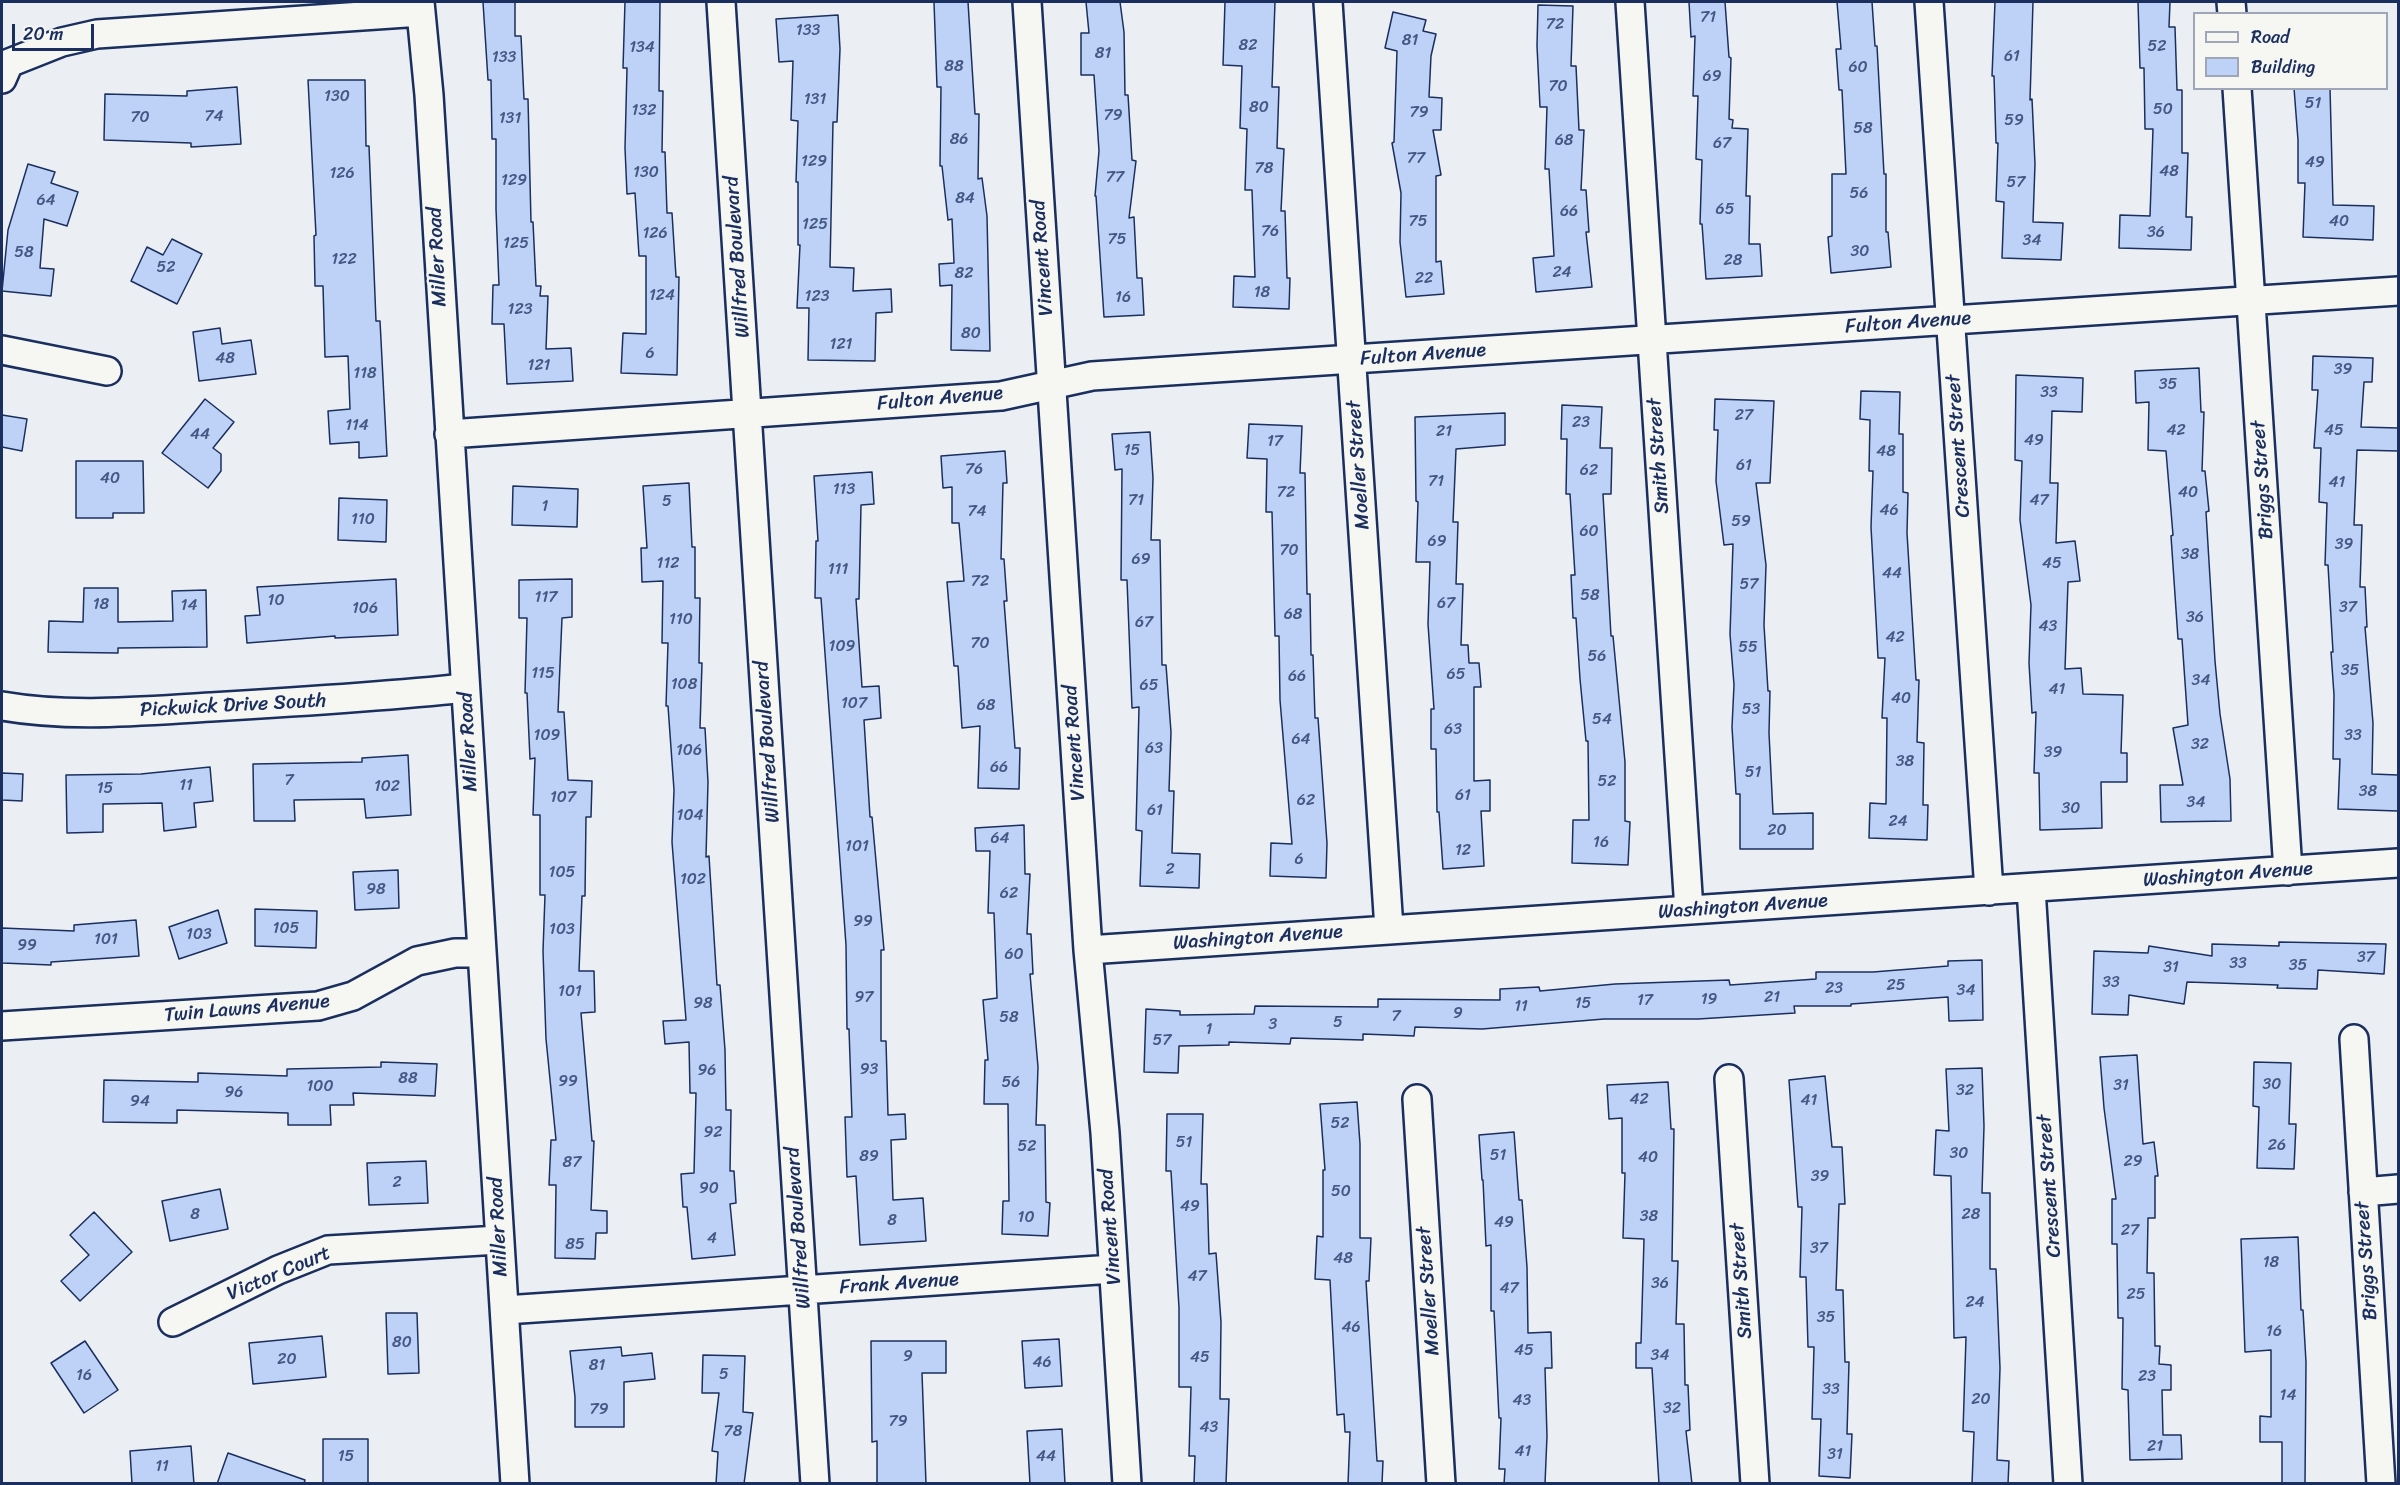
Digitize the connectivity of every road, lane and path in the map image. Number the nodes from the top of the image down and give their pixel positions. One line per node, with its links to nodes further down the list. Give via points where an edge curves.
1 (721, 2): 17 (street, Willfred Boulevard)
2 (1027, 2): 16 (street, Vincent Road)
3 (1328, 2): 14 (street, Moeller Street)
4 (1630, 2): 12 (street, Smith Street)
5 (1929, 2): 11 (street, Crescent Street)
6 (420, 7): 7 (street, via 97,34 62,42 9,63); 18 (street, Miller Road, via 429,94)
7 (2, 79)
8 (2237, 90): 10 (street, Briggs Street)
9 (2398, 291): 10 (street, Fulton Avenue)
10 (2251, 300): 11 (street, Fulton Avenue); 22 (street, Briggs Street)
11 (1951, 320): 12 (street, Fulton Avenue); 24 (street, Crescent Street)
12 (1652, 340): 14 (street, Fulton Avenue); 25 (street, Smith Street)
13 (2, 350): 15 (street)
14 (1352, 359): 16 (street, Fulton Avenue, via 1092,376); 26 (street, Moeller Street)
15 (107, 371)
16 (1052, 385): 17 (street, Fulton Avenue, via 1001,396); 27 (street, Vincent Road)
17 (748, 413): 18 (street, Fulton Avenue); 37 (street, Willfred Boulevard)
18 (449, 434): 19 (street, Miller Road)
19 (465, 688): 20 (street, Pickwick Drive South, via 90,714 34,712); 28 (street, Miller Road)
20 (2, 706)
21 (2398, 863): 22 (street, Washington Avenue)
22 (2289, 871): 23 (street, Washington Avenue)
23 (2031, 888): 24 (street, Washington Avenue); 45 (street, Crescent Street)
24 (1989, 891): 25 (street, Washington Avenue)
25 (1689, 910): 26 (street, Washington Avenue)
26 (1389, 930): 27 (street, Washington Avenue)
27 (1088, 950): 36 (street, Vincent Road)
28 (481, 953): 29 (street, Twin Lawns Avenue, via 455,953 417,961 353,996 318,1006); 35 (street, Miller Road)
29 (2, 1026)
30 (2354, 1039): 34 (street, Briggs Street)
31 (1729, 1078): 44 (street, Smith Street)
32 (1417, 1099): 43 (street, Moeller Street)
33 (2398, 1190): 34 (street)
34 (2363, 1192): 46 (street, Briggs Street)
35 (499, 1240): 38 (street, Miller Road); 39 (street, Victor Court, via 328,1250)
36 (1113, 1269): 37 (street, Frank Avenue); 42 (street, Vincent Road)
37 (802, 1291): 38 (street, Frank Avenue); 41 (street, Willfred Boulevard)
38 (505, 1310): 40 (street, Miller Road)
39 (173, 1322)
40 (515, 1484)
41 (815, 1484)
42 (1127, 1484)
43 (1441, 1484)
44 (1755, 1484)
45 (2068, 1484)
46 (2381, 1484)

